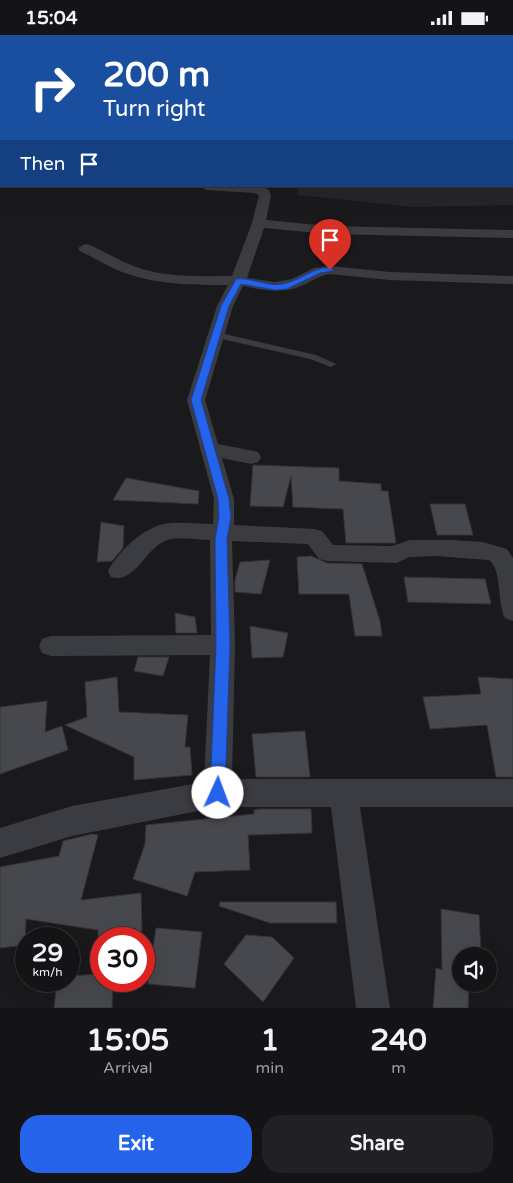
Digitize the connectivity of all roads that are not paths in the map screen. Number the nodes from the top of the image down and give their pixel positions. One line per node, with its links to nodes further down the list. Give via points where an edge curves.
1 (250, 187): 2 (street, via 266,196)
2 (259, 223): 3 (street, via 328,230); 6 (street)
3 (513, 234)
4 (85, 248): 6 (street, via 130,270 153,276)
5 (513, 279): 6 (street, via 390,276 330,270 319,271 287,286)
6 (238, 281): 7 (street, via 225,306)
7 (216, 335): 8 (lane); 9 (street, via 196,400)
8 (331, 364)
9 (209, 449): 10 (street); 11 (street, via 224,499)
10 (251, 457)
11 (222, 534): 12 (street, via 169,531 159,534 144,543); 13 (street, via 314,537 327,553 397,555 403,550 487,550 500,555 505,564); 14 (street)
12 (119, 571)
13 (513, 611)
14 (223, 645): 15 (street); 16 (street)
15 (51, 646)
16 (218, 793): 18 (street); 19 (street, via 72,821)
17 (513, 793): 18 (street)
18 (344, 794): 20 (street)
19 (0, 843)
20 (373, 1008)

